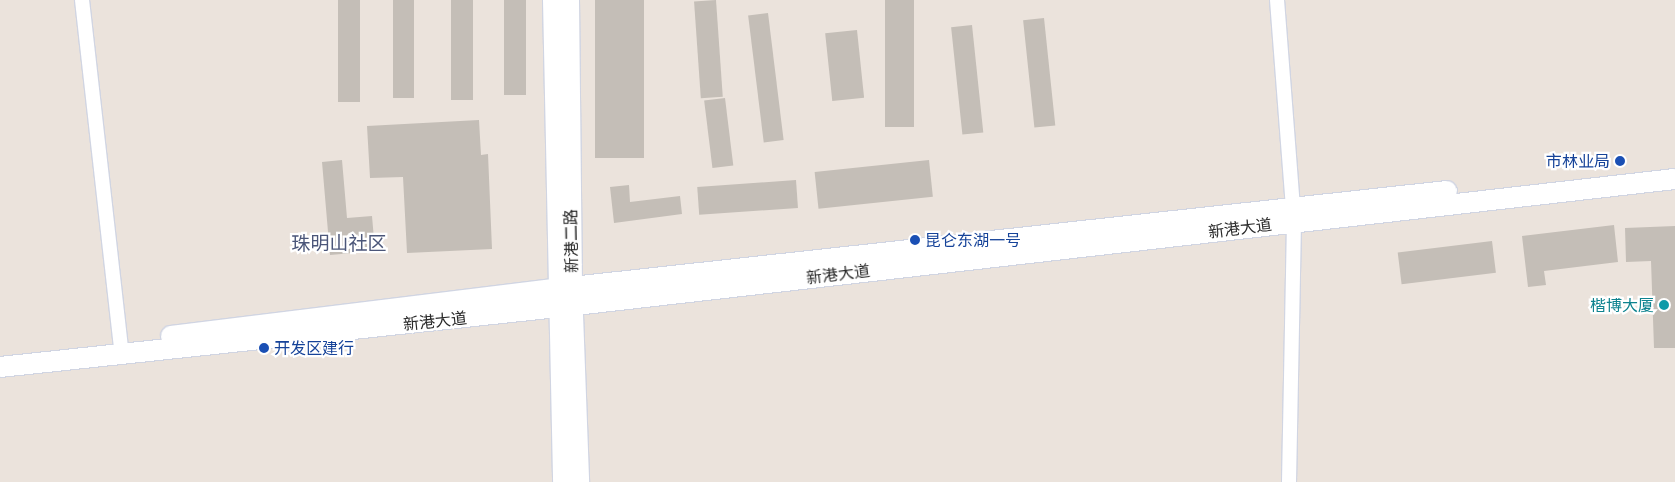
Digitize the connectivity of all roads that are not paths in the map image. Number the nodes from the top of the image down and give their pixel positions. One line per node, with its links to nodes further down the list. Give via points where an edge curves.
1 (82, 0): 9 (street)
2 (553, 0): 8 (main road, 新港二路)
3 (568, 0): 8 (main road, 新港二路)
4 (1277, 0): 7 (street)
5 (1675, 168): 7 (main road, 新港大道)
6 (1675, 179): 7 (main road, 新港大道)
7 (1293, 215): 8 (main road, 新港大道); 14 (street)
8 (565, 297): 9 (main road, 新港大道); 12 (main road, 新港二路); 13 (main road, 新港二路)
9 (121, 349): 10 (main road, 新港大道); 11 (main road, 新港大道)
10 (0, 354)
11 (0, 367)
12 (563, 482)
13 (579, 482)
14 (1289, 482)

